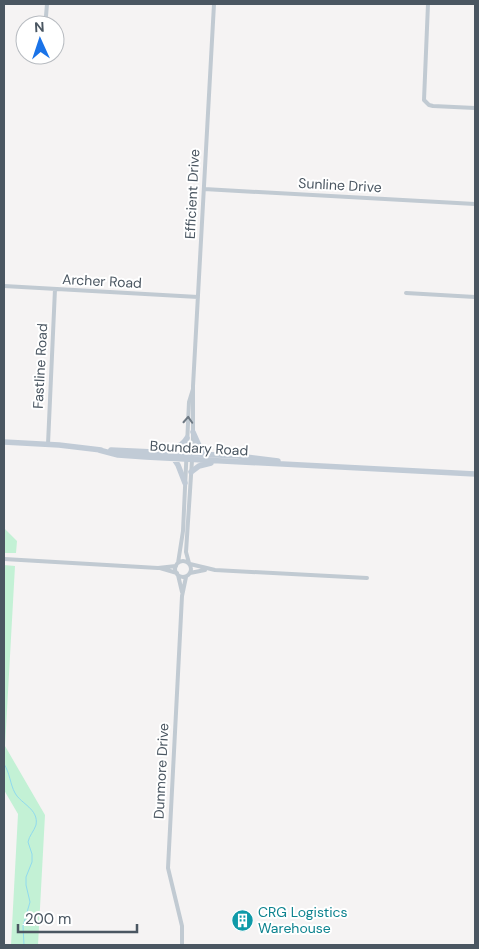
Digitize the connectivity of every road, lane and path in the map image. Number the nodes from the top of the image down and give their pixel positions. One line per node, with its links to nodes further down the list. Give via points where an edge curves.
1 (214, 4): 4 (street, Efficient Drive)
2 (428, 4): 3 (street, via 424,100 433,106)
3 (475, 108)
4 (204, 189): 5 (street, Sunline Drive); 10 (street, Efficient Drive)
5 (475, 204)
6 (4, 286): 7 (street, Archer Road)
7 (55, 289): 10 (street, Archer Road); 15 (street, Fastline Road)
8 (406, 294): 9 (street)
9 (475, 297)
10 (198, 298): 11 (street, Efficient Drive)
11 (194, 386): 12 (street, Efficient Drive); 13 (street, Efficient Drive, one-way to 11, via 189,402)
12 (193, 432): 18 (main road, via 201,450); 19 (street, Efficient Drive)
13 (187, 438): 17 (main road, via 179,447); 19 (street, Efficient Drive)
14 (4, 442): 15 (main road, Boundary Road)
15 (48, 444): 16 (main road, Boundary Road)
16 (99, 450): 17 (main road, Boundary Road); 20 (main road, Boundary Road, via 118,455)
17 (150, 452): 19 (main road, Boundary Road)
18 (207, 454): 19 (main road, Boundary Road); 22 (main road, Boundary Road)
19 (189, 457): 20 (main road, Boundary Road); 21 (main road, Boundary Road); 23 (street); 25 (street)
20 (174, 459): 25 (main road)
21 (223, 461): 22 (main road, Boundary Road); 23 (main road, via 206,464)
22 (298, 464): 24 (main road, Boundary Road)
23 (191, 472): 28 (street, via 186,552)
24 (475, 474)
25 (185, 483): 27 (street, via 182,539)
26 (4, 559): 29 (street)
27 (177, 564): 28 (street, via 184,561); 29 (street); 32 (street)
28 (189, 564): 30 (street); 31 (street)
29 (158, 568): 32 (street)
30 (215, 570): 31 (street); 34 (street)
31 (190, 573): 33 (street)
32 (177, 574): 33 (street); 35 (street, Dunmore Drive)
33 (186, 577): 35 (street, Dunmore Drive)
34 (368, 578)
35 (182, 596): 36 (street, Dunmore Drive, via 168,868 182,926)
36 (182, 945)

